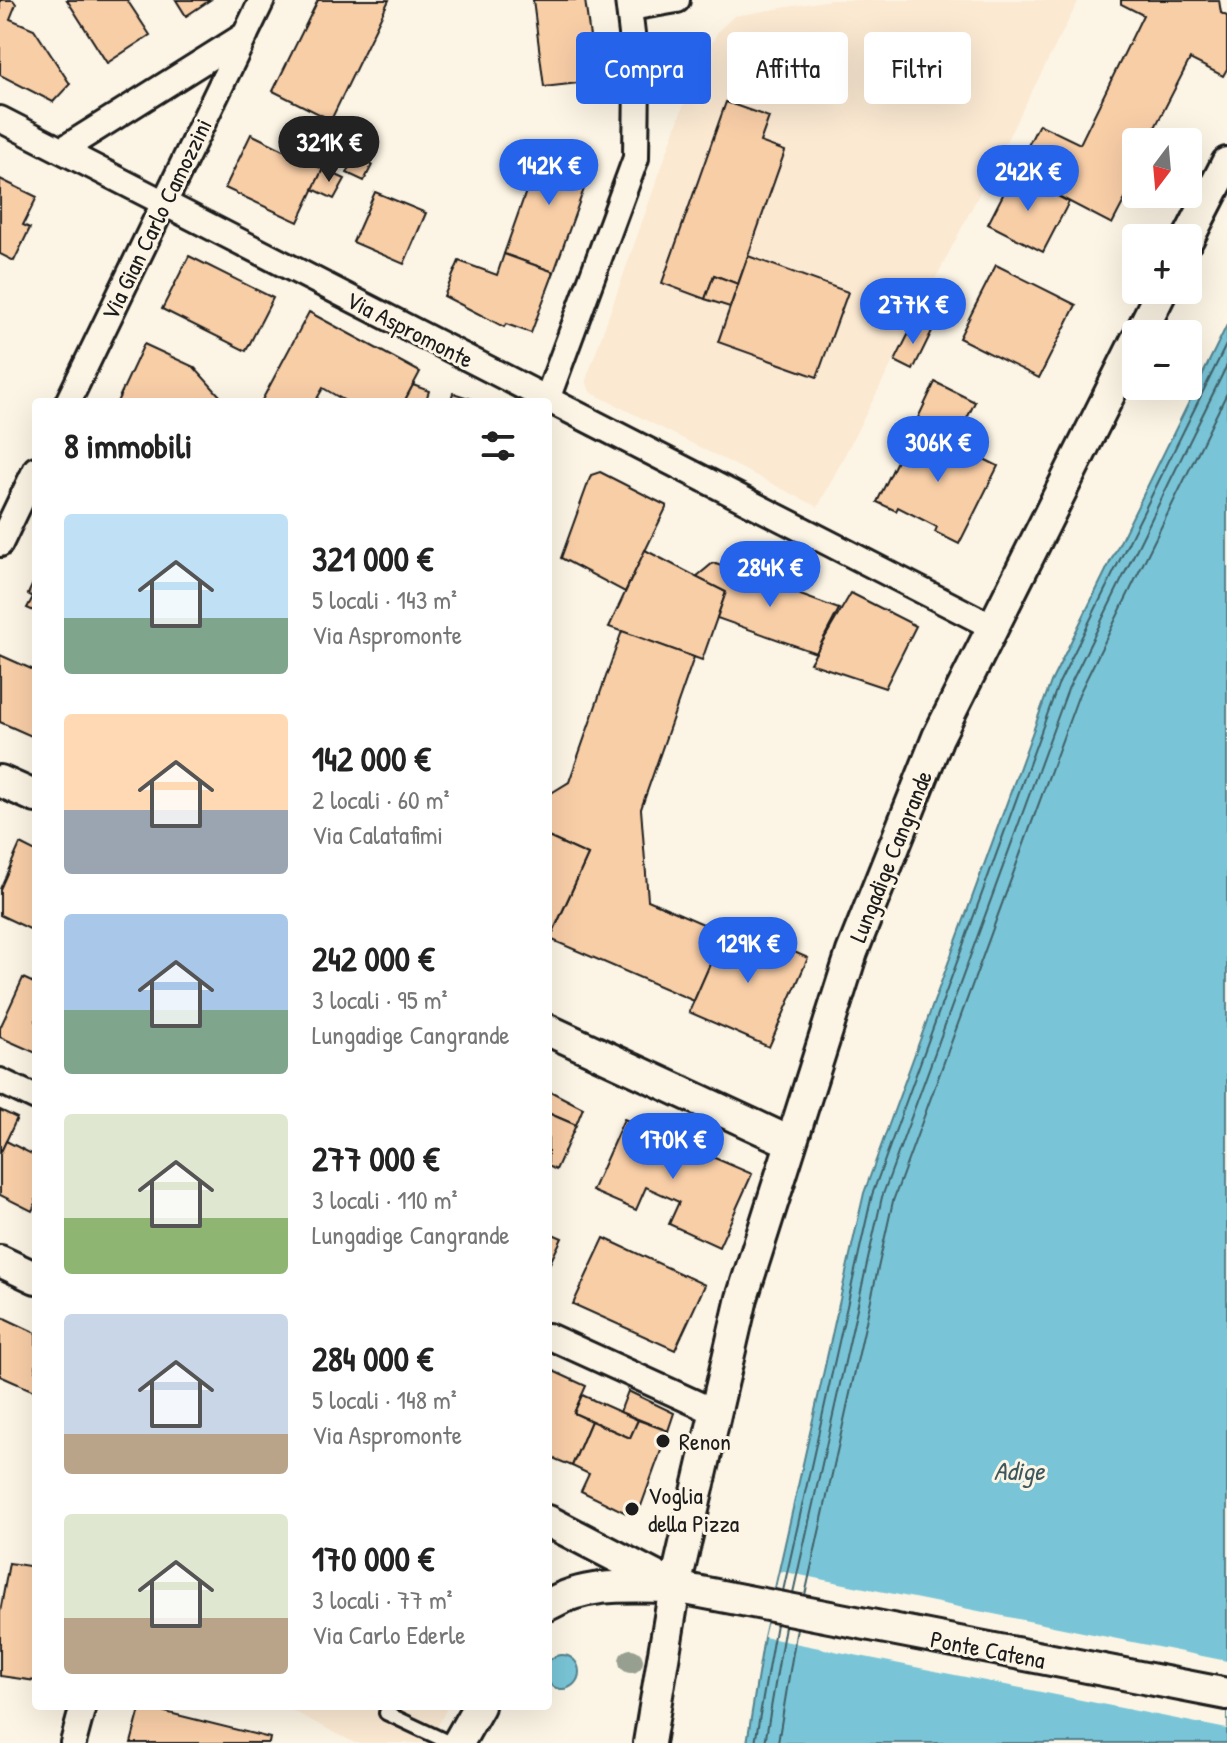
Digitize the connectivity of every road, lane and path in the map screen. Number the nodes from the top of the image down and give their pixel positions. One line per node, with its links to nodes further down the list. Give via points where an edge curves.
1 (262, 0): 4 (street, Via Gian Carlo Camozzini)
2 (677, 0): 3 (street)
3 (629, 4): 13 (street, via 637,76 636,158)
4 (245, 35): 6 (street); 8 (street, Via Gian Carlo Camozzini)
5 (0, 119): 6 (street, Via Aspromonte)
6 (62, 150): 8 (street, Via Aspromonte)
7 (1227, 163): 9 (street)
8 (163, 203): 11 (street, Via Gian Carlo Camozzini); 12 (street, Via Aspromonte)
9 (1196, 224)
10 (1122, 369): 18 (street, Lungadige Cangrande)
11 (70, 398)
12 (543, 398)
13 (548, 398)
14 (552, 403): 18 (street, Via Aspromonte)
15 (32, 487): 16 (street)
16 (26, 515): 17 (street)
17 (0, 544)
18 (991, 626): 24 (street, Lungadige Cangrande, via 938,737 858,938)
19 (0, 781): 20 (street)
20 (32, 795)
21 (552, 1032): 24 (street)
22 (0, 1081): 23 (street)
23 (32, 1096)
24 (790, 1142): 28 (street, Lungadige Cangrande)
25 (0, 1261): 26 (street)
26 (32, 1276)
27 (552, 1338): 28 (street)
28 (713, 1411): 30 (street, Lungadige Cangrande)
29 (552, 1523): 30 (street)
30 (675, 1587): 31 (street, via 569,1592); 32 (street, Ponte Catena); 39 (street, Lungadige Cangrande)
31 (552, 1603)
32 (1227, 1694)
33 (82, 1710): 36 (street)
34 (388, 1710): 37 (lane)
35 (477, 1710): 38 (street)
36 (73, 1743)
37 (450, 1743)
38 (458, 1743)
39 (649, 1743)

